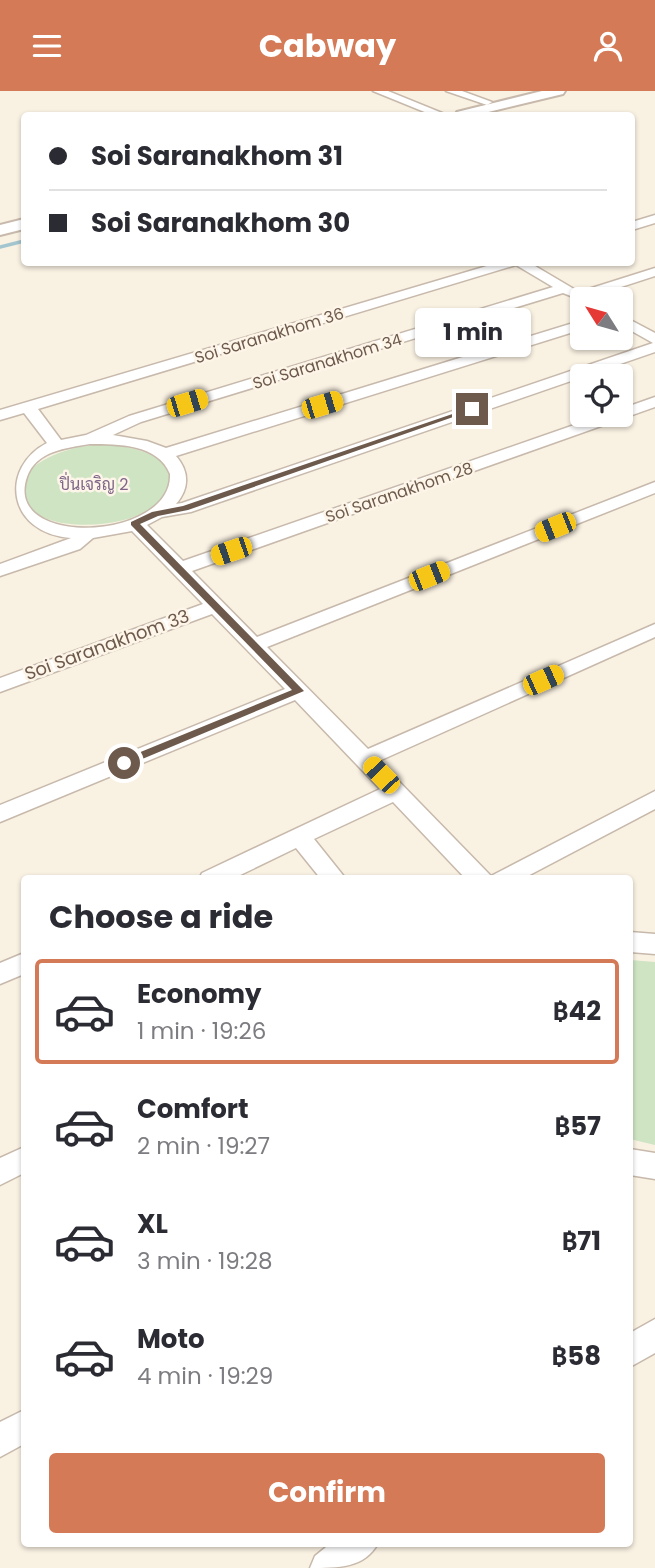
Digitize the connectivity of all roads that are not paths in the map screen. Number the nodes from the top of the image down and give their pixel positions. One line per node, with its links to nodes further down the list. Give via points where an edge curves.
1 (378, 91): 7 (street)
2 (451, 91): 6 (street)
3 (530, 91): 6 (street)
4 (558, 91): 6 (street)
5 (574, 95): 6 (street)
6 (487, 109): 8 (street)
7 (432, 112)
8 (464, 112)
9 (655, 219): 11 (street)
10 (21, 225): 12 (street)
11 (635, 225)
12 (0, 230)
13 (21, 236): 14 (street)
14 (0, 241)
15 (500, 266): 25 (street, Soi Saranakhom 36)
16 (525, 266): 19 (street)
17 (655, 272): 18 (street)
18 (612, 287)
19 (565, 288): 20 (street); 29 (street, Soi Saranakhom 34, via 135,419)
20 (570, 290)
21 (634, 327): 23 (street)
22 (570, 328): 31 (street)
23 (653, 338): 36 (street, via 185,508)
24 (655, 402): 26 (street, Soi Saranakhom 28)
25 (28, 407): 27 (street, Soi Saranakhom 36); 30 (street)
26 (633, 410)
27 (0, 415)
28 (583, 427): 39 (street, Soi Saranakhom 28)
29 (90, 439): 30 (street); 31 (street, via 132,441)
30 (57, 445): 32 (street)
31 (165, 454): 36 (street, via 177,468 179,483 172,499)
32 (29, 458): 33 (street); 35 (street, via 6,483)
33 (9, 461)
34 (655, 487): 43 (street)
35 (6, 512): 38 (street, via 43,528)
36 (155, 513): 37 (street)
37 (135, 523): 38 (street); 39 (street)
38 (88, 533): 40 (street, via 74,545)
39 (179, 569): 41 (street)
40 (0, 571)
41 (215, 606): 43 (street); 44 (street, Soi Saranakhom 33)
42 (655, 630): 46 (street)
43 (254, 645): 45 (street)
44 (0, 685)
45 (299, 691): 46 (street); 49 (street)
46 (365, 759): 47 (street)
47 (396, 791): 50 (street); 53 (street)
48 (655, 799): 54 (street)
49 (0, 814)
50 (299, 837): 51 (street); 52 (street)
51 (218, 875)
52 (332, 875)
53 (477, 875)
54 (509, 875)
55 (21, 964): 56 (street)
56 (0, 974)
57 (21, 1161): 60 (street)
58 (633, 1162): 59 (street)
59 (655, 1166)
60 (0, 1172)
61 (655, 1334): 62 (street)
62 (633, 1350)
63 (21, 1428): 64 (street)
64 (0, 1441)
65 (356, 1547): 66 (street)
66 (327, 1568)

